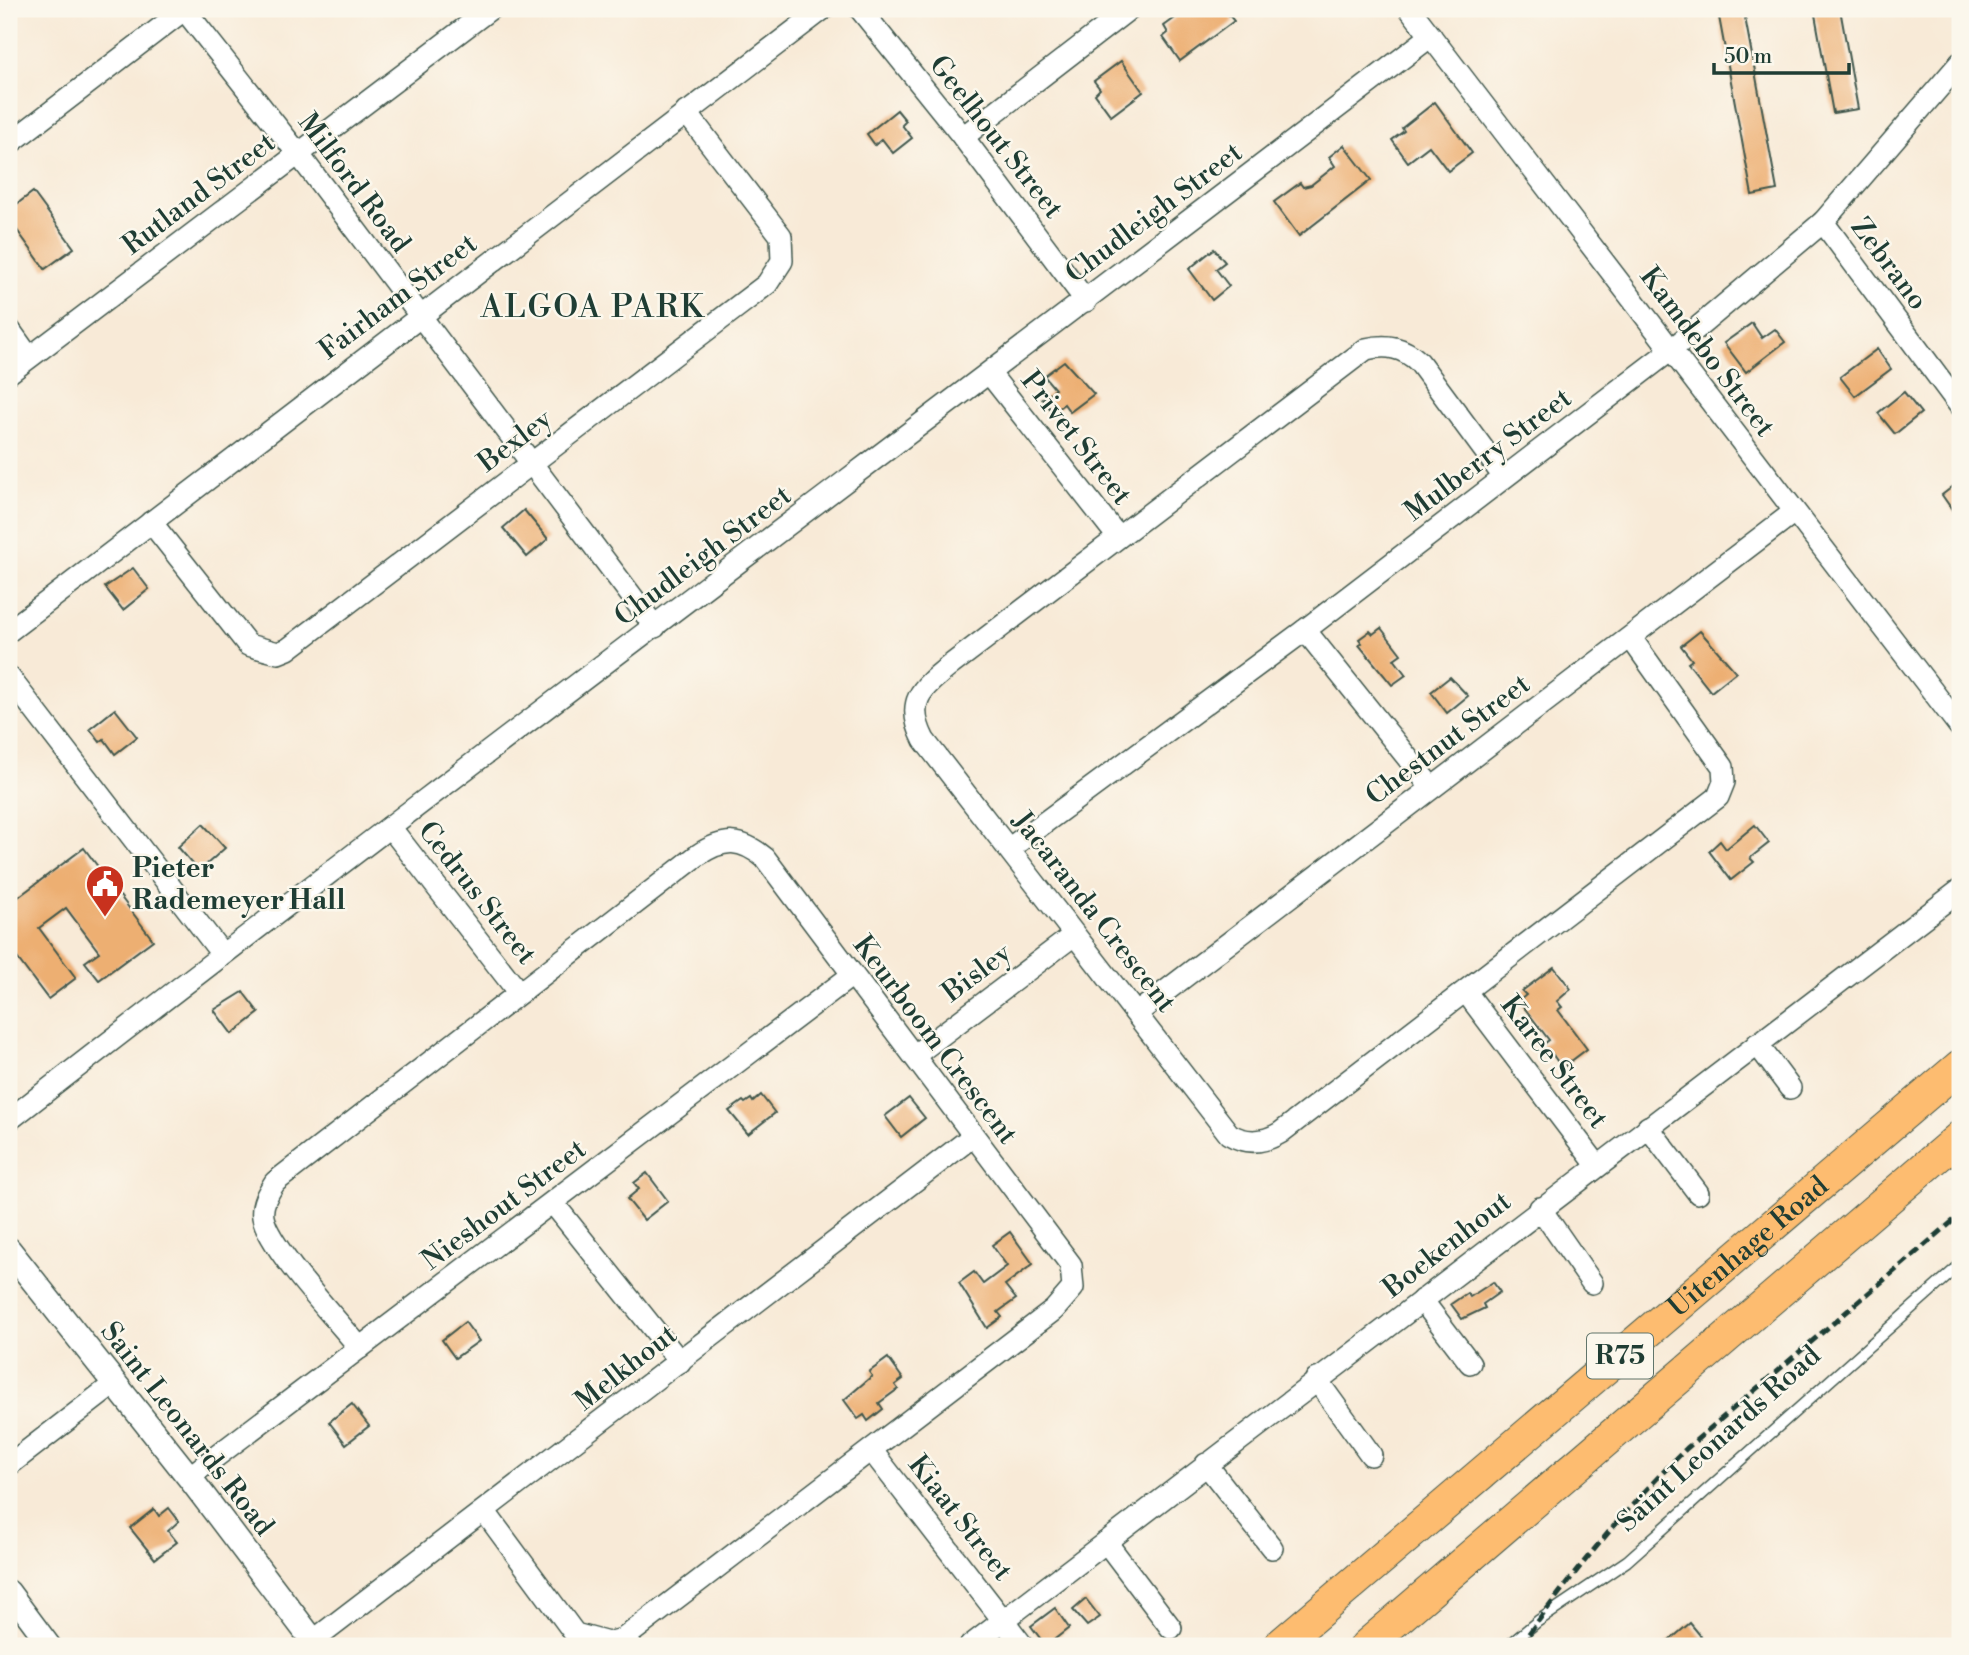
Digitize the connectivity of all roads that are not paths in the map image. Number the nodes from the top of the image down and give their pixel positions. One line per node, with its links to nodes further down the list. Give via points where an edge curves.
1 (185, 9): 11 (street); 12 (street, Milford Road)
2 (490, 9): 12 (street, Rutland Street)
3 (823, 9): 9 (street, Fairham Street)
4 (860, 9): 10 (street, Geelhout Street)
5 (1129, 9): 10 (street)
6 (1410, 9): 7 (street, Kamdebo Street)
7 (1431, 36): 14 (street, Chudleigh Street); 17 (street, Kamdebo Street)
8 (1960, 63): 13 (street, Mulberry Street)
9 (686, 112): 15 (street, Fairham Street); 22 (street, Bexley, via 772,222 781,236 782,261 767,284)
10 (963, 137): 14 (street, Geelhout Street)
11 (9, 144)
12 (299, 155): 15 (street, Milford Road); 18 (street, Rutland Street)
13 (1824, 222): 17 (street, Mulberry Street); 21 (street, Zebrano)
14 (1086, 301): 20 (street, Chudleigh Street)
15 (418, 316): 22 (street, Milford Road); 25 (street, Fairham Street)
16 (9, 329): 18 (street)
17 (1671, 350): 23 (street, Mulberry Street); 24 (street, Kamdebo Street)
18 (29, 357): 19 (street, Rutland Street)
19 (9, 373)
20 (990, 374): 26 (street, Privet Street); 27 (street, Chudleigh Street)
21 (1960, 406)
22 (532, 462): 25 (street, Bexley, via 278,653 248,645); 27 (street, Milford Road)
23 (1504, 477): 26 (street, Jacaranda Crescent, via 1419,362 1397,348 1376,347 1355,354); 28 (street, Mulberry Street)
24 (1794, 512): 30 (street, Chestnut Street); 32 (street, Kamdebo Street)
25 (151, 522): 29 (street, Fairham Street)
26 (1118, 537): 35 (street, Jacaranda Crescent, via 952,664 919,695 916,719 925,740)
27 (655, 627): 34 (street, Chudleigh Street)
28 (1305, 629): 33 (street); 35 (street, Mulberry Street)
29 (9, 631)
30 (1631, 638): 33 (street, Chestnut Street); 40 (street, Jacaranda Crescent, via 1724,766 1722,790)
31 (9, 677): 38 (street)
32 (1960, 727)
33 (1431, 787): 42 (street, Chestnut Street)
34 (390, 827): 38 (street, Chudleigh Street); 41 (street, Cedrus Street)
35 (1010, 848): 37 (street, Jacaranda Crescent)
36 (1960, 890): 43 (street, Boekenhout)
37 (1073, 935): 42 (street, Jacaranda Crescent); 44 (street, Bisley)
38 (222, 954): 47 (street, Chudleigh Street)
39 (851, 976): 41 (street, Keurboom Crescent, via 765,858 744,844 726,841 698,855); 44 (street, Keurboom Crescent); 53 (street, Nieshout Street)
40 (1466, 992): 42 (street, Jacaranda Crescent, via 1280,1133 1255,1141 1229,1133); 51 (street, Karee Street)
41 (519, 993): 59 (street, Keurboom Crescent, via 287,1171 268,1193 262,1216 271,1239)
42 (1138, 1013)
43 (1757, 1044): 46 (street); 48 (street, Boekenhout)
44 (915, 1055): 49 (street, Keurboom Crescent)
45 (1960, 1066): 79 (main road, Uitenhage Road / R75)
46 (1790, 1088)
47 (9, 1120)
48 (1648, 1127): 51 (street, Boekenhout); 52 (street)
49 (972, 1137): 60 (street, Melkhout); 64 (street, Keurboom Crescent, via 1065,1254 1073,1288 1054,1310)
50 (1960, 1137): 80 (main road, Uitenhage Road / R75)
51 (1597, 1166): 54 (street, Boekenhout)
52 (1698, 1193)
53 (554, 1202): 59 (street, Nieshout Street); 60 (street)
54 (1540, 1208): 57 (street); 58 (street, Boekenhout)
55 (9, 1250): 63 (street, Saint Leonards Road)
56 (1960, 1265): 81 (lane, Saint Leonards Road, via 1627,1560)
57 (1592, 1283)
58 (1422, 1300): 61 (street); 62 (street, Boekenhout)
59 (360, 1348): 68 (street, Nieshout Street)
60 (680, 1362): 69 (street, Melkhout)
61 (1469, 1363)
62 (1316, 1379): 65 (street); 66 (street, Boekenhout)
63 (114, 1384): 67 (street); 68 (street, Saint Leonards Road)
64 (872, 1451): 69 (street, Keurboom Crescent, via 622,1639 608,1643 575,1634); 73 (street, Kiaat Street)
65 (1371, 1455)
66 (1206, 1464): 70 (street, Boekenhout); 71 (street)
67 (9, 1465)
68 (189, 1477): 75 (street, Saint Leonards Road)
69 (485, 1512): 75 (street, Melkhout)
70 (1106, 1542): 73 (street, Boekenhout); 74 (street)
71 (1272, 1548)
72 (9, 1591): 76 (street)
73 (1003, 1620): 77 (street, Boekenhout); 78 (street, Kiaat Street)
74 (1171, 1628)
75 (315, 1644)
76 (50, 1646)
77 (970, 1646)
78 (1023, 1646)
79 (1279, 1646)
80 (1366, 1646)
81 (1508, 1646)

